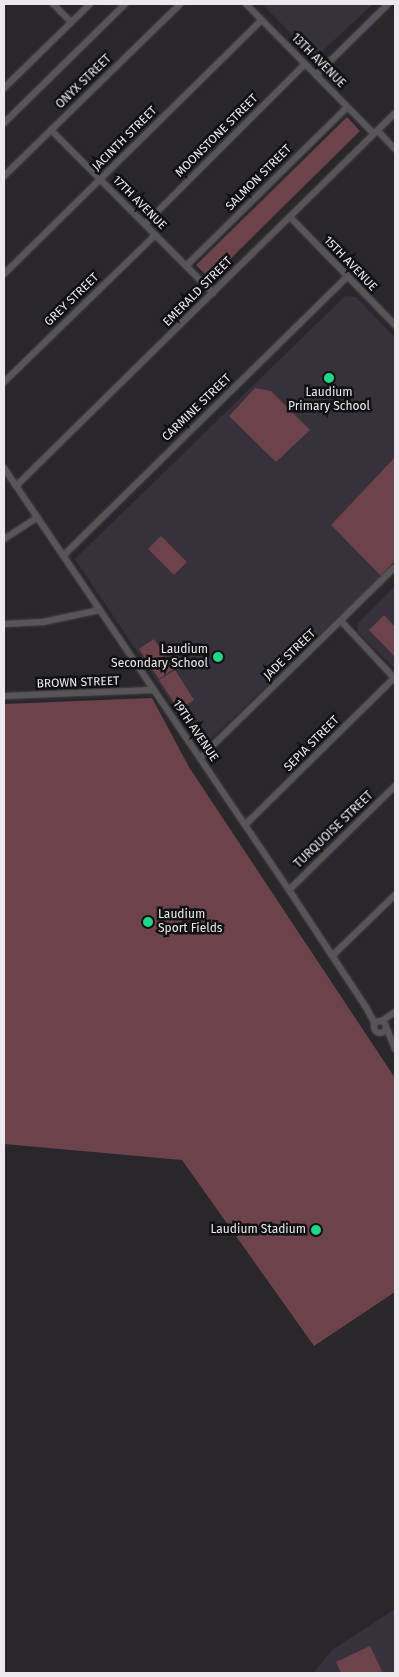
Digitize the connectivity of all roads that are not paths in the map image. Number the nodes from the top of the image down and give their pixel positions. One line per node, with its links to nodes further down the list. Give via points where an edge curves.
1 (53, 4): 8 (street)
2 (90, 4): 8 (street)
3 (125, 4): 14 (street)
4 (180, 4): 15 (street, ONYX STREET)
5 (246, 4): 7 (street, 13TH AVENUE)
6 (388, 4): 10 (street)
7 (262, 20): 9 (street, 13TH AVENUE); 19 (street, JACINTH STREET)
8 (71, 22): 11 (street)
9 (305, 64): 10 (street, 13TH AVENUE); 21 (street, MOONSTONE STREET)
10 (316, 75): 12 (street, 13TH AVENUE)
11 (4, 88)
12 (347, 107): 16 (street, 13TH AVENUE); 23 (street, SALMON STREET)
13 (395, 113): 16 (street, EMERALD STREET)
14 (4, 123)
15 (51, 130): 18 (street, ONYX STREET); 19 (street, 17TH AVENUE)
16 (376, 132): 17 (street, 13TH AVENUE); 20 (street, EMERALD STREET)
17 (395, 149)
18 (4, 176)
19 (100, 180): 21 (street, 17TH AVENUE); 24 (street, JACINTH STREET)
20 (290, 217): 25 (street, 15TH AVENUE); 26 (street, EMERALD STREET)
21 (145, 224): 22 (street, 17TH AVENUE)
22 (155, 235): 23 (street, 17TH AVENUE); 28 (street, GREY STREET)
23 (186, 266): 26 (street, 17TH AVENUE)
24 (4, 274)
25 (346, 278): 27 (street, 15TH AVENUE); 33 (street, CARMINE STREET)
26 (213, 293): 30 (street, EMERALD STREET)
27 (395, 326)
28 (4, 382)
29 (4, 468): 30 (street, 19TH AVENUE)
30 (16, 486): 31 (street, 19TH AVENUE)
31 (38, 517): 32 (street); 33 (street, 19TH AVENUE)
32 (4, 539)
33 (64, 555): 35 (street, 19TH AVENUE)
34 (395, 567): 36 (street, JADE STREET)
35 (100, 610): 37 (street, via 50,621); 39 (street, 19TH AVENUE)
36 (341, 621): 38 (street); 41 (street, JADE STREET)
37 (4, 624)
38 (395, 679): 43 (street, SEPIA STREET)
39 (153, 690): 40 (street, BROWN STREET); 41 (street, 19TH AVENUE)
40 (4, 696)
41 (200, 758): 43 (street, 19TH AVENUE)
42 (395, 786): 44 (street, TURQUOISE STREET)
43 (245, 826): 44 (street, 19TH AVENUE)
44 (289, 890): 46 (street, 19TH AVENUE)
45 (395, 895): 46 (street)
46 (332, 956): 48 (street, 19TH AVENUE)
47 (395, 1013): 48 (street)
48 (382, 1026): 49 (street, 19TH AVENUE)
49 (395, 1049)

